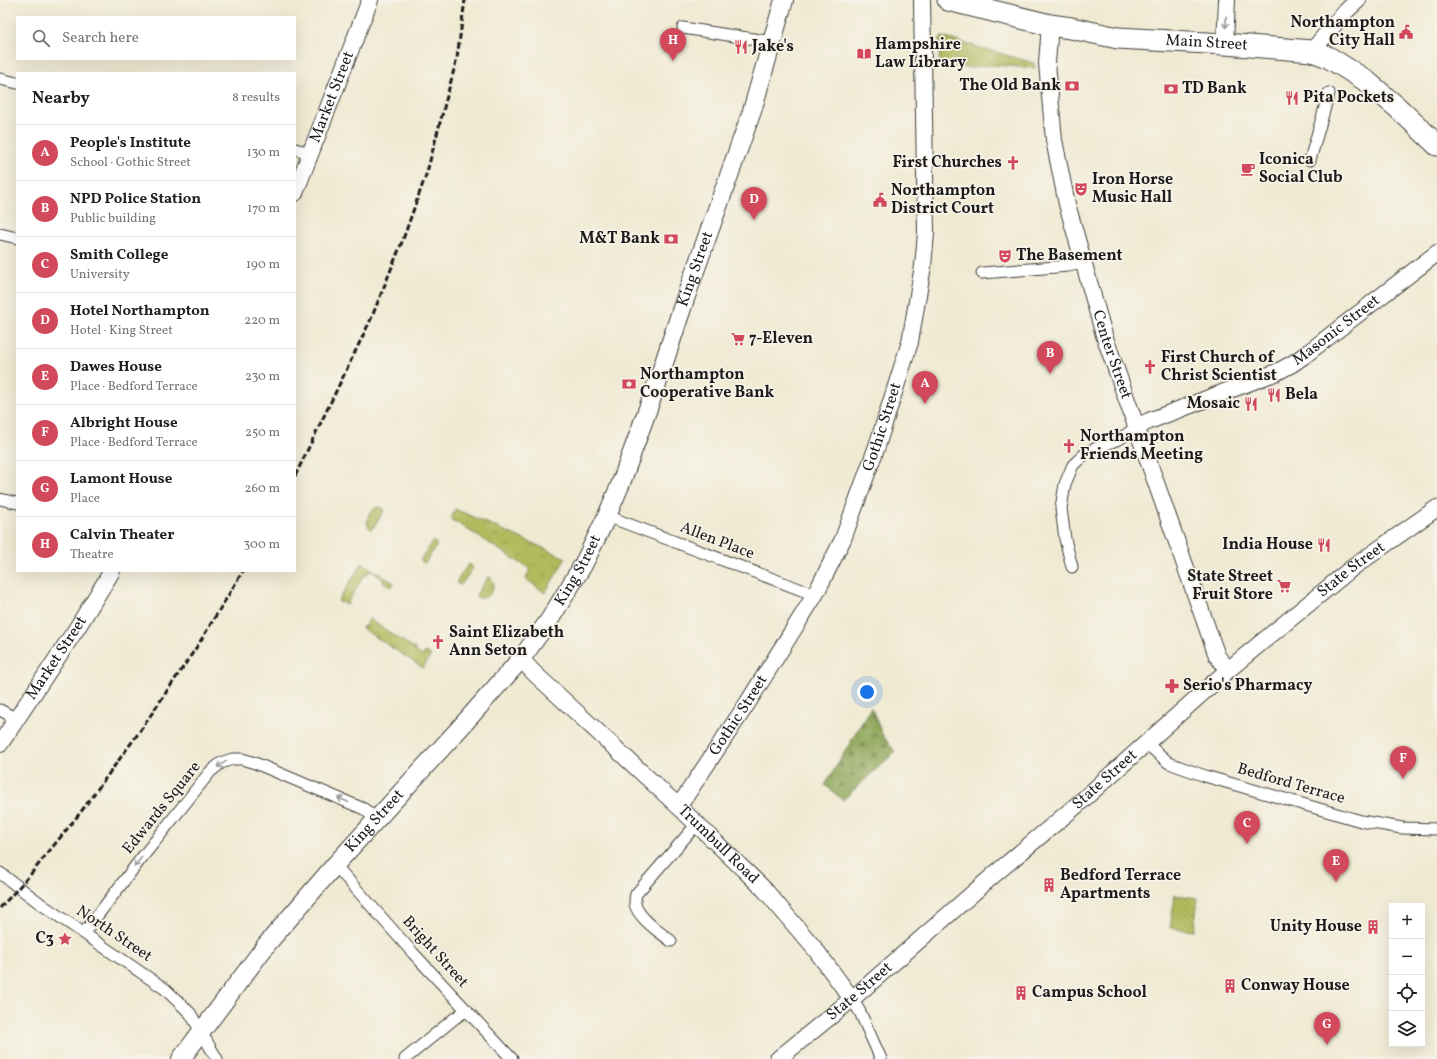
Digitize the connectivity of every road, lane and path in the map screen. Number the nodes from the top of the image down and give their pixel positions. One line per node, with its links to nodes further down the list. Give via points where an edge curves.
1 (370, 0): 17 (street, Market Street)
2 (784, 0): 9 (main road, King Street)
3 (922, 0): 32 (street, Gothic Street, via 926,233 910,342 852,516 838,551)
4 (948, 0): 7 (highway, Main Street)
5 (1227, 0): 10 (street, one-way to 10)
6 (1358, 0): 11 (street)
7 (1050, 25): 10 (highway, Main Street, via 1118,38); 23 (street, Center Street, via 1047,63 1054,140 1062,184)
8 (683, 28): 9 (street)
9 (773, 42): 29 (main road, King Street, via 752,112 659,378)
10 (1225, 44): 11 (highway, Main Street)
11 (1312, 51): 15 (highway, Main Street, via 1328,57 1365,80)
12 (0, 79): 13 (street)
13 (16, 83)
14 (1329, 94): 18 (street)
15 (1437, 145)
16 (296, 149): 17 (street)
17 (312, 153): 19 (street, Market Street)
18 (1310, 160)
19 (296, 191)
20 (0, 234): 21 (street)
21 (16, 238)
22 (1437, 254): 25 (street, Masonic Street, via 1292,364)
23 (1083, 263): 24 (street); 25 (street, Center Street, via 1104,335)
24 (982, 273)
25 (1136, 428): 30 (street, via 1121,438 1087,452 1073,465 1065,484 1061,508); 34 (street, Center Street, via 1217,656)
26 (0, 499): 27 (street)
27 (16, 503)
28 (1437, 508): 34 (street, State Street, via 1352,568)
29 (607, 516): 32 (street, Allen Place); 33 (main road, King Street, via 580,570 550,619)
30 (1072, 566)
31 (111, 572): 36 (street, Market Street)
32 (815, 595): 39 (street, Gothic Street, via 745,707)
33 (521, 659): 39 (street, Trumbull Road); 40 (main road, King Street)
34 (1228, 670): 37 (street, State Street)
35 (0, 710): 36 (street)
36 (17, 719): 38 (street, Market Street)
37 (1146, 743): 42 (street, Bedford Terrace, via 1169,763 1205,776 1361,821 1402,828); 47 (street, State Street)
38 (0, 744)
39 (678, 806): 41 (street, Trumbull Road)
40 (376, 819): 43 (main road, King Street); 45 (street, Edwards Square, one-way to 45, via 364,809 246,760 227,760 210,772)
41 (696, 825): 46 (street, via 636,894 635,904 641,914); 47 (street, Trumbull Road, via 764,889 815,949)
42 (1437, 829)
43 (336, 865): 48 (street, Bright Street); 49 (main road, King Street, via 264,947)
44 (0, 873): 45 (street, North Street)
45 (84, 933): 49 (street, North Street, via 165,989 190,1013)
46 (671, 941)
47 (852, 999): 54 (street, State Street); 55 (street, Trumbull Road)
48 (467, 1010): 52 (street); 53 (street, Bright Street)
49 (201, 1031): 50 (main road, King Street); 51 (street, North Street)
50 (181, 1059)
51 (217, 1059)
52 (405, 1059)
53 (512, 1059)
54 (778, 1059)
55 (881, 1059)

